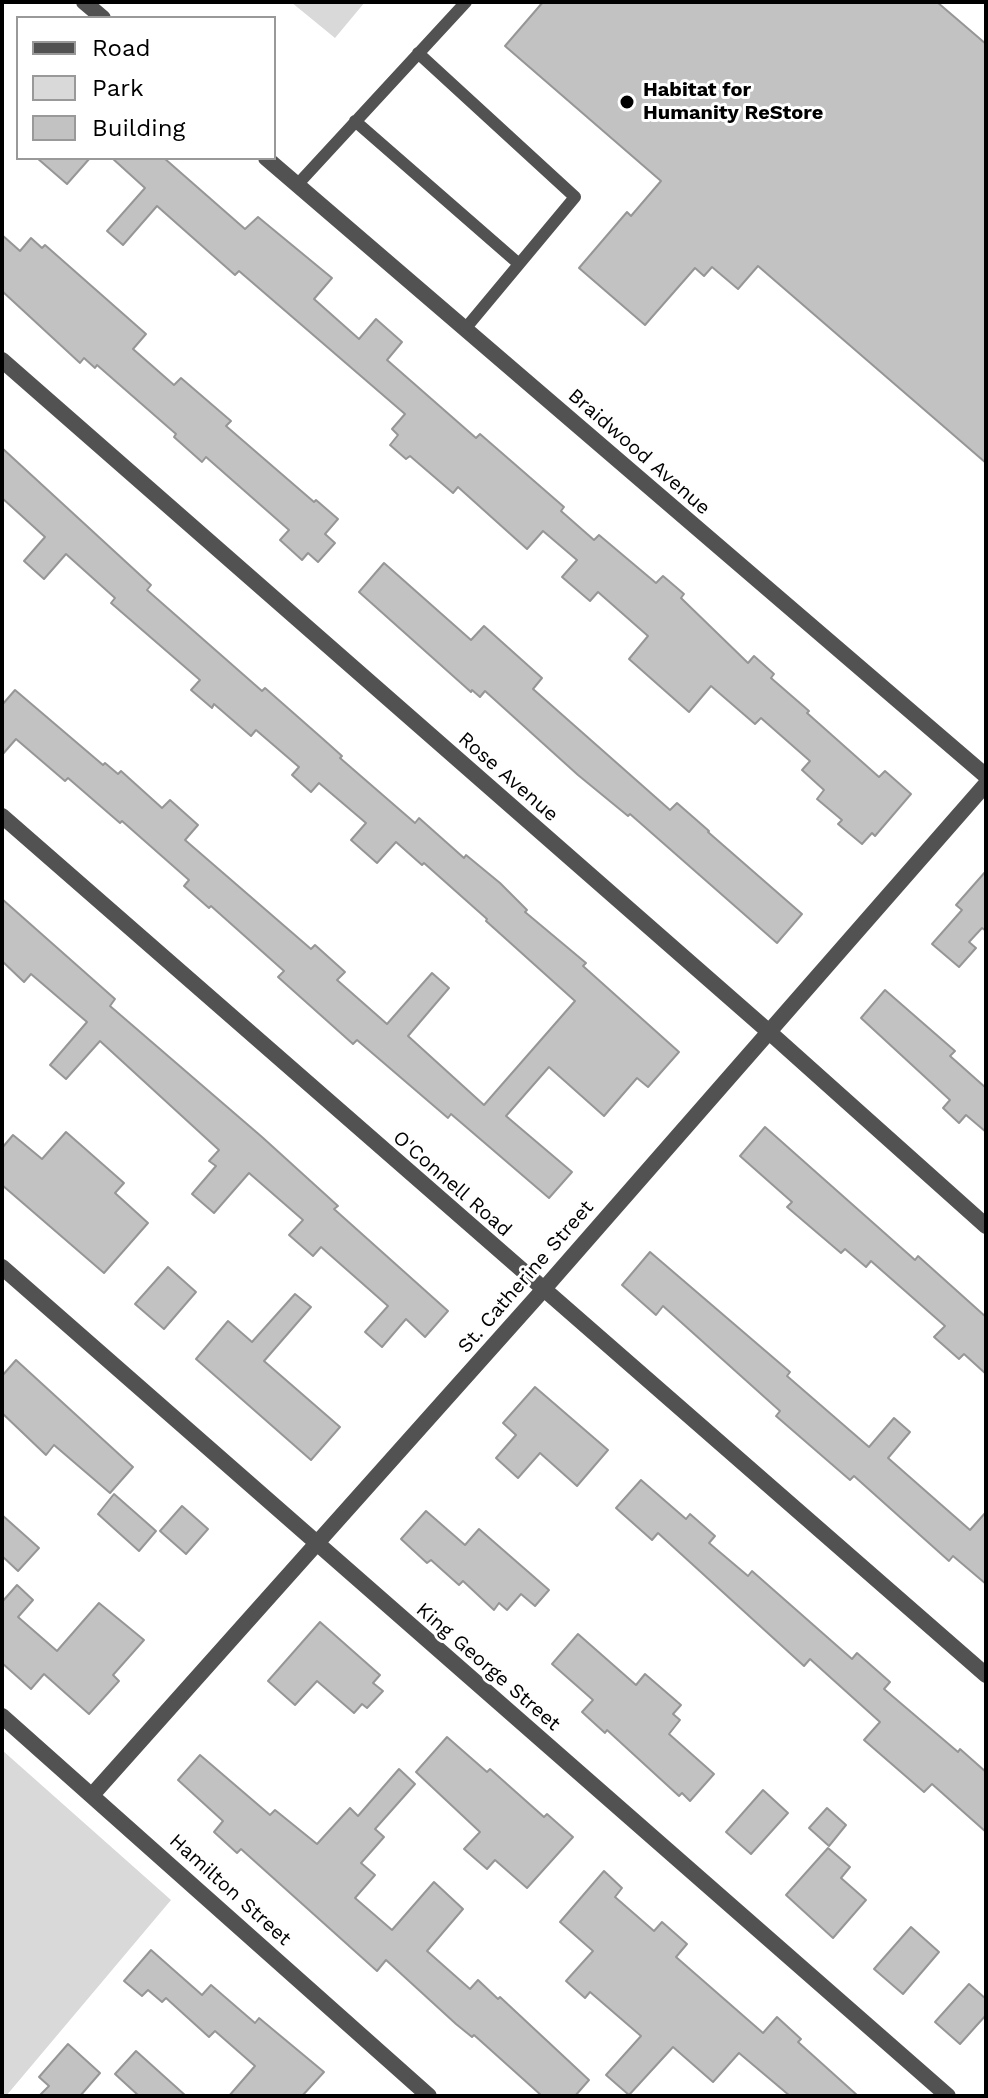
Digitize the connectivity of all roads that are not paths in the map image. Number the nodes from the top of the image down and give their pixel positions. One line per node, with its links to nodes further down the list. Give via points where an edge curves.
1 (84, 2): 3 (street)
2 (466, 2): 4 (lane)
3 (101, 16)
4 (418, 53): 5 (lane); 8 (lane, via 575,197)
5 (355, 121): 7 (lane); 8 (lane)
6 (268, 160): 7 (street, Braidwood Avenue)
7 (297, 185): 9 (street, Braidwood Avenue)
8 (519, 264): 9 (lane)
9 (465, 329): 11 (street, Braidwood Avenue)
10 (2, 360): 14 (street, Rose Avenue)
11 (986, 776)
12 (986, 784): 14 (street, St. Catherine Street)
13 (2, 816): 17 (street, O'Connell Road)
14 (768, 1031): 15 (street, Rose Avenue); 17 (street, St. Catherine Street)
15 (986, 1226)
16 (2, 1267): 18 (street, King George Street)
17 (543, 1290): 18 (street, St. Catherine Street); 19 (street, O'Connell Road)
18 (315, 1542): 21 (street, St. Catherine Street); 23 (street, King George Street)
19 (986, 1675)
20 (2, 1716): 21 (street, Hamilton Street)
21 (93, 1794): 22 (street, Hamilton Street)
22 (429, 2096)
23 (948, 2096)

